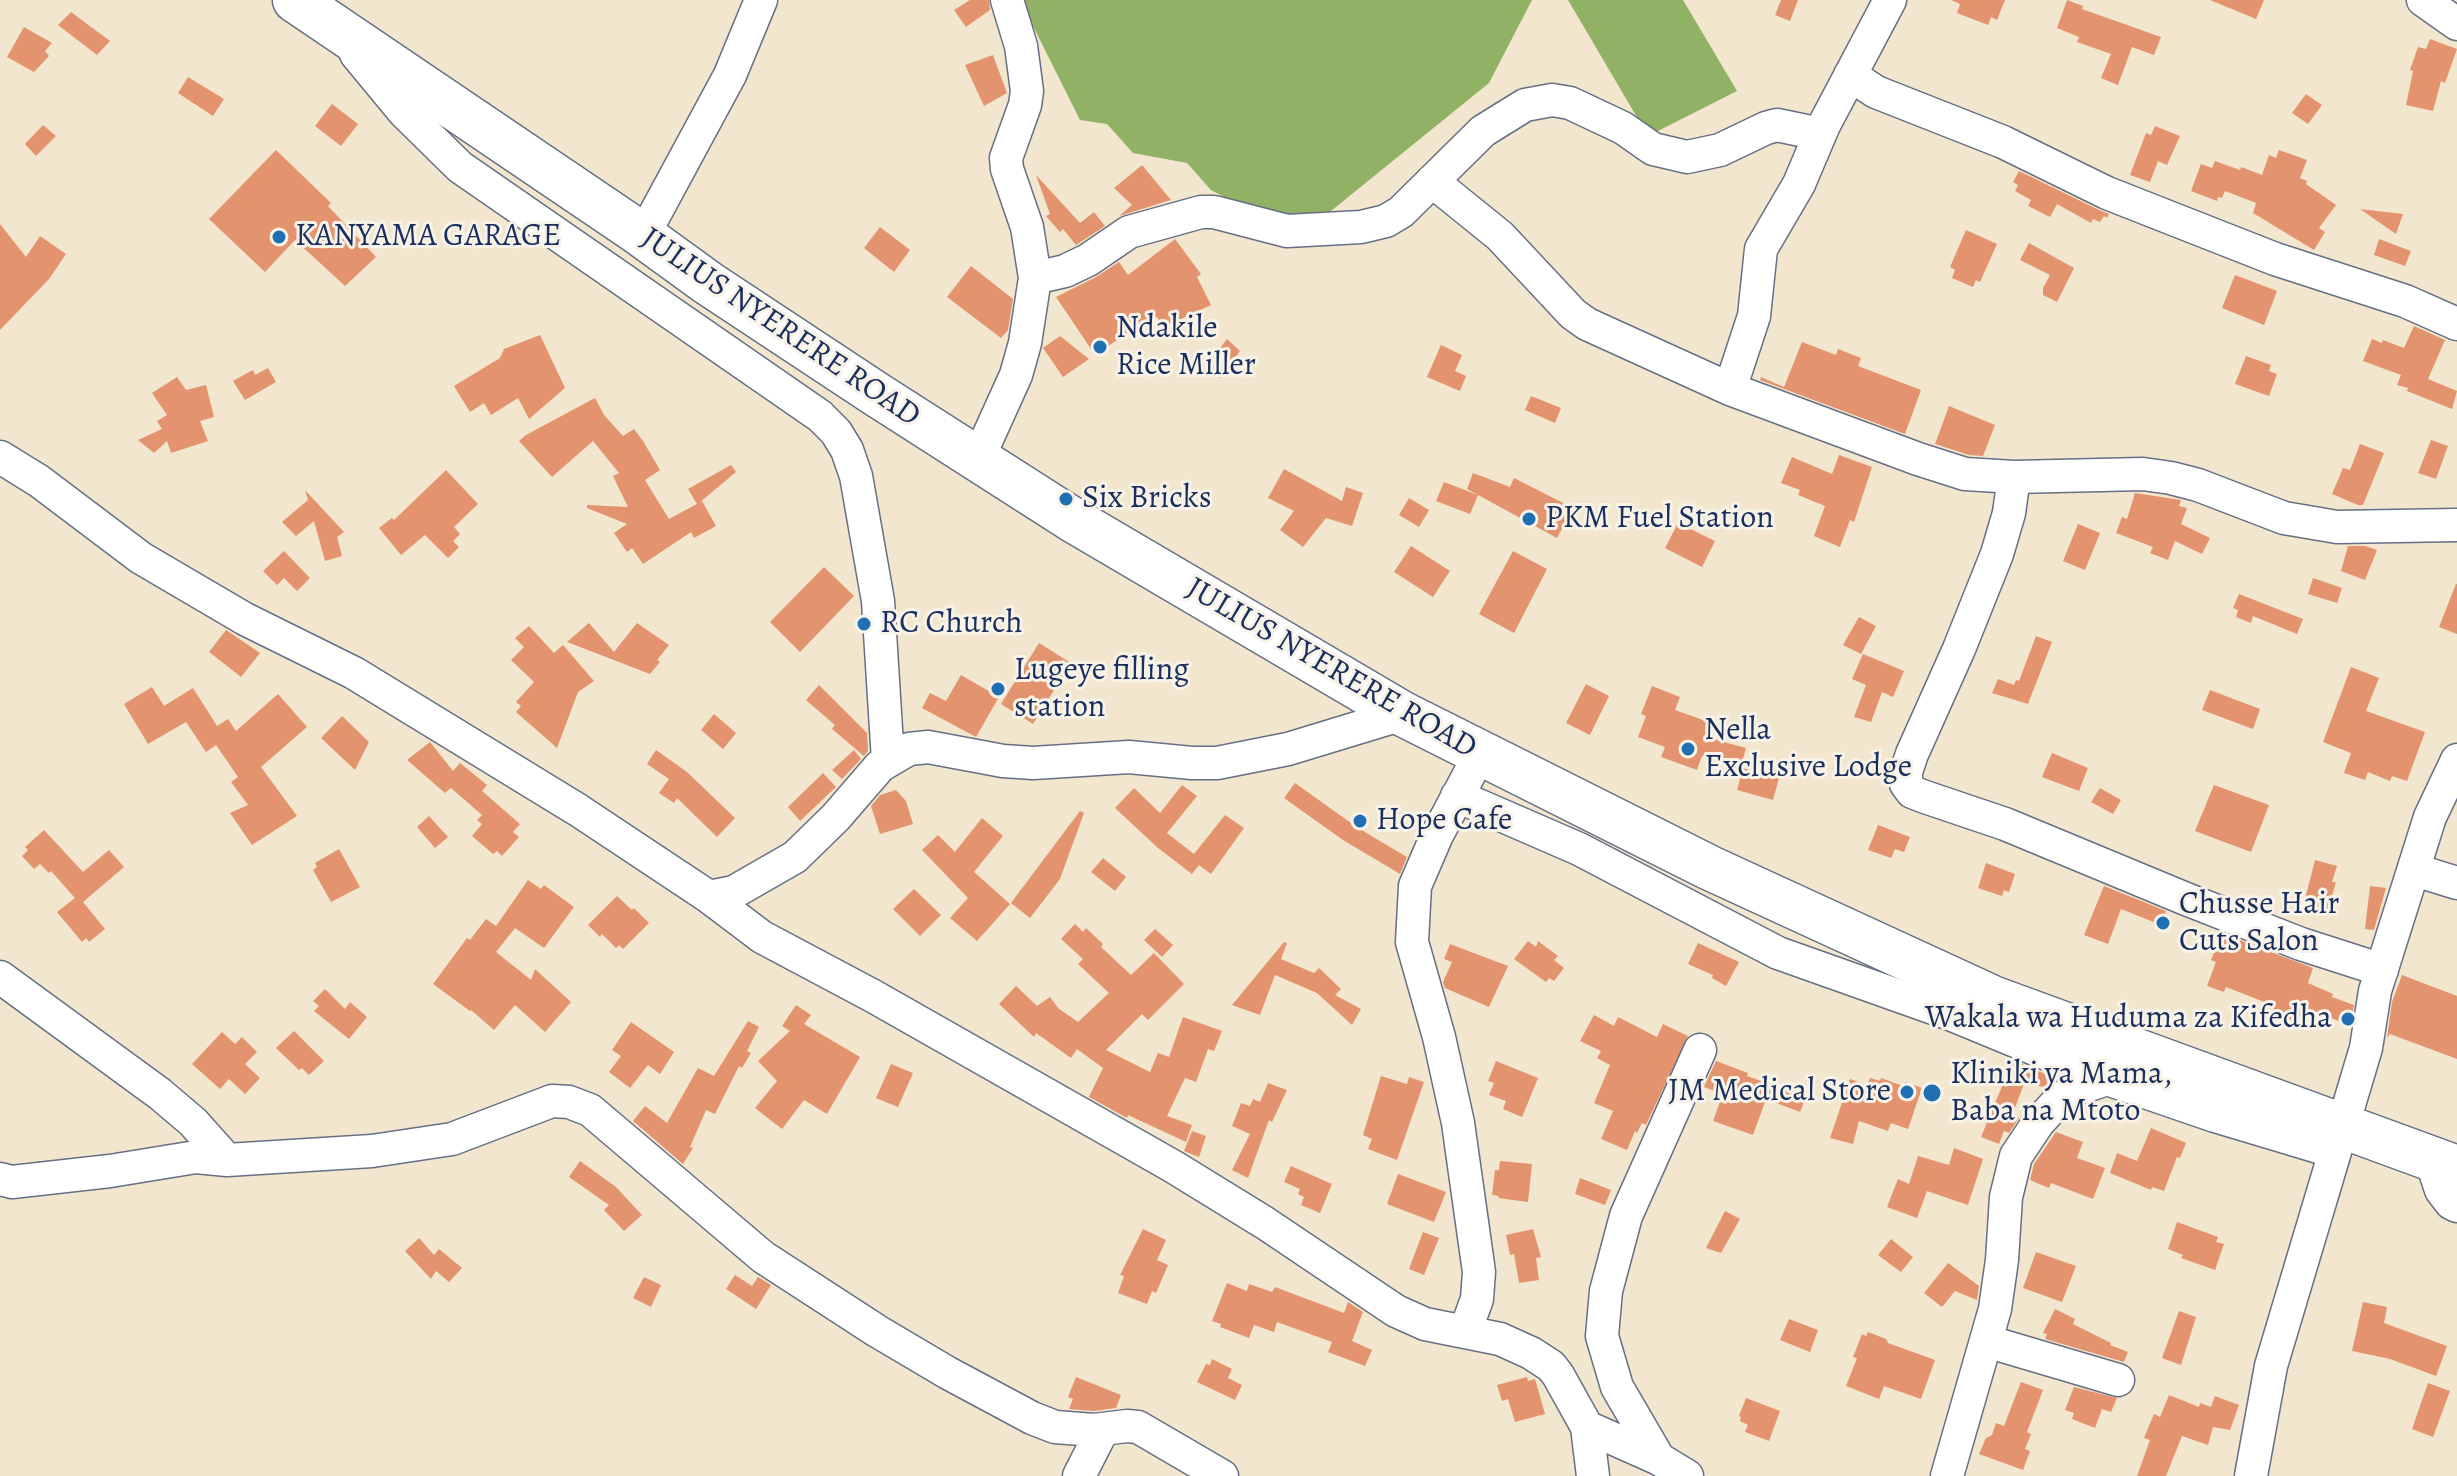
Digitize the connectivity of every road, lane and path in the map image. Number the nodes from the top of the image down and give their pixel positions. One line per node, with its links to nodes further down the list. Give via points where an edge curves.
1 (295, 0): 7 (highway, JULIUS NYERERE ROAD)
2 (761, 0): 11 (street, via 730,75)
3 (1007, 0): 12 (street, via 1027,91 1007,169 1027,227)
4 (1890, 0): 8 (street)
5 (2423, 0): 6 (street)
6 (2457, 24)
7 (334, 26): 11 (highway, JULIUS NYERERE ROAD); 22 (street, via 404,112 460,167 836,432 856,476 878,601)
8 (1850, 75): 9 (street); 13 (street, via 1876,92 2003,142 2107,193)
9 (1820, 134): 10 (street, via 1777,125 1703,156 1670,155 1595,113 1552,100 1525,105 1483,131); 14 (street, via 1799,184 1761,249 1757,302)
10 (1432, 181): 12 (street, via 1386,221 1287,231 1201,212 1129,232 1088,260); 14 (street, via 1500,236 1573,314 1595,329)
11 (643, 236): 16 (highway, JULIUS NYERERE ROAD)
12 (1035, 278): 16 (street, via 1016,375)
13 (2457, 324)
14 (1730, 389): 17 (street, via 1965,474)
15 (0, 457): 26 (street, via 141,558 245,619 354,673)
16 (978, 459): 19 (highway, JULIUS NYERERE ROAD)
17 (2014, 477): 18 (street, via 2143,474 2198,485 2284,518 2337,527); 27 (street, via 1997,554 1912,754 1906,784 1912,792 2005,824 2200,905)
18 (2457, 525)
19 (1403, 714): 20 (highway, JULIUS NYERERE ROAD); 22 (street, via 1288,749 1217,763 1129,757 1033,763 928,747 909,749)
20 (1480, 754): 23 (street); 30 (highway, JULIUS NYERERE ROAD)
21 (2457, 760): 24 (street, via 2430,817)
22 (888, 761): 26 (street, via 795,857 734,892)
23 (1457, 796): 30 (street, via 1579,849 1778,953 1950,1014); 36 (street, via 1415,886 1412,942 1458,1123 1479,1272 1477,1299)
24 (2415, 870): 25 (street); 27 (street)
25 (2457, 883)
26 (709, 897): 36 (street, via 762,937 1174,1167 1396,1311)
27 (2382, 970): 31 (street)
28 (0, 977): 32 (street, via 171,1103)
29 (1700, 1050): 41 (street, via 1626,1216 1606,1291 1602,1336 1617,1387)
30 (2125, 1066): 31 (highway, JULIUS NYERERE ROAD); 37 (street, via 2061,1098 2016,1156)
31 (2339, 1139): 33 (highway, JULIUS NYERERE ROAD); 47 (street, via 2271,1366)
32 (227, 1160): 34 (street, via 196,1157 12,1182); 40 (street, via 372,1151 452,1139 552,1101 569,1102 590,1110 763,1257 877,1331 1032,1418 1055,1427)
33 (2444, 1163): 35 (street, via 2441,1190)
34 (0, 1179)
35 (2457, 1206)
36 (1465, 1332): 39 (street, via 1516,1345 1551,1366)
37 (1986, 1341): 38 (street); 46 (street)
38 (2118, 1380)
39 (1587, 1427): 41 (street); 44 (street)
40 (1103, 1429): 42 (street); 43 (street, via 1138,1427)
41 (1659, 1459): 45 (street)
42 (1079, 1476)
43 (1222, 1476)
44 (1593, 1476)
45 (1687, 1476)
46 (1947, 1476)
47 (2251, 1476)

